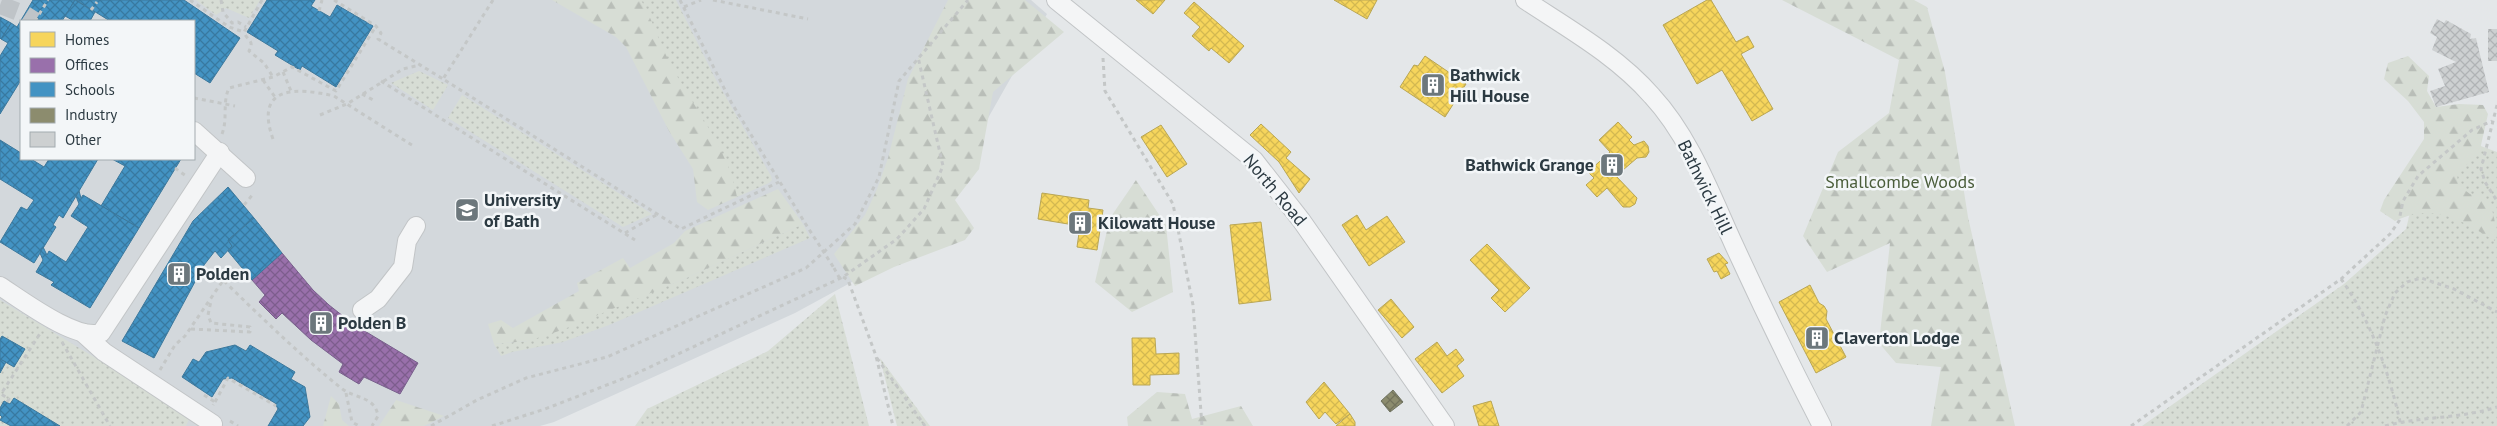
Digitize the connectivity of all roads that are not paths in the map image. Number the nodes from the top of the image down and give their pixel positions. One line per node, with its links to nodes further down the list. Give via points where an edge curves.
1 (1056, 0): 12 (street, North Road, via 1254,160 1301,220)
2 (1525, 0): 13 (street, Bathwick Hill, via 1608,55 1652,96 1671,121 1701,175 1780,345)
3 (195, 132): 4 (street)
4 (218, 150): 5 (street); 9 (street, via 109,324 101,333)
5 (251, 184)
6 (416, 226): 8 (street, via 407,241 404,267 378,299)
7 (0, 286): 9 (street, via 66,326)
8 (362, 310)
9 (88, 334): 10 (street, via 104,352 152,384)
10 (193, 420): 11 (street)
11 (213, 424)
12 (1445, 426)
13 (1822, 426)

